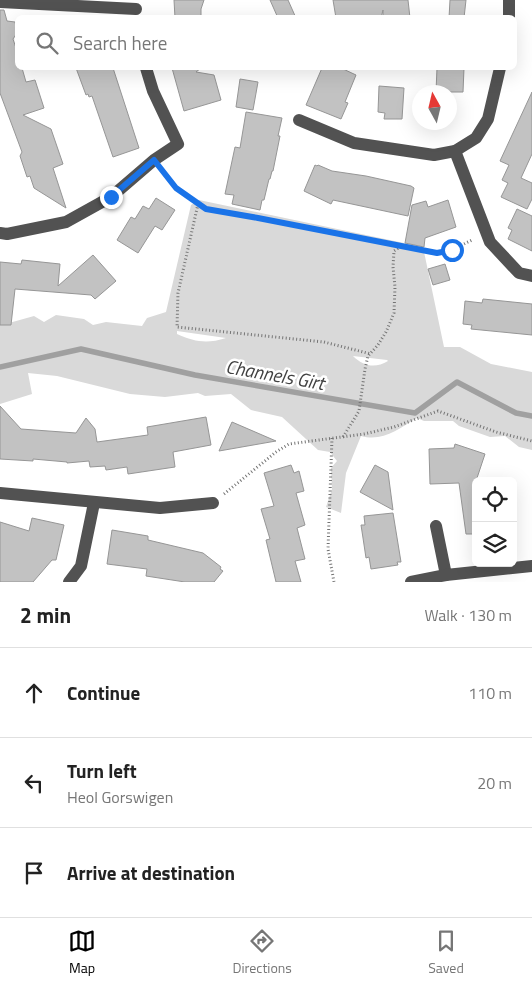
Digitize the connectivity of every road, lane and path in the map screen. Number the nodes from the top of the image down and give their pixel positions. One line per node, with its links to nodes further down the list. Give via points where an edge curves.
1 (510, 0): 4 (street)
2 (0, 2): 3 (street)
3 (137, 9)
4 (509, 15)
5 (147, 70): 9 (street, via 178,144)
6 (500, 70): 8 (street, via 488,119 476,138)
7 (299, 120): 8 (street, via 354,143 434,156)
8 (455, 151): 12 (street)
9 (154, 160): 10 (path, via 176,188); 11 (street, via 111,197 66,222)
10 (198, 204): 13 (path, via 206,209); 15 (path, via 178,293 177,327 324,342)
11 (0, 233)
12 (486, 233): 13 (path, via 452,250 437,253); 14 (street, via 490,242 519,273)
13 (401, 247): 15 (path, via 394,251 394,313)
14 (532, 276)
15 (371, 354): 16 (path, via 365,370 359,411)
16 (342, 437): 17 (path); 18 (path, via 394,427 438,411)
17 (332, 438): 21 (path, via 289,444); 26 (path, via 328,549)
18 (532, 441)
19 (0, 493): 20 (street)
20 (94, 502): 21 (street, via 160,508); 25 (street, via 81,566)
21 (213, 503)
22 (436, 526): 24 (street)
23 (532, 566): 24 (street)
24 (446, 575): 27 (street)
25 (69, 582)
26 (334, 582)
27 (411, 582)

